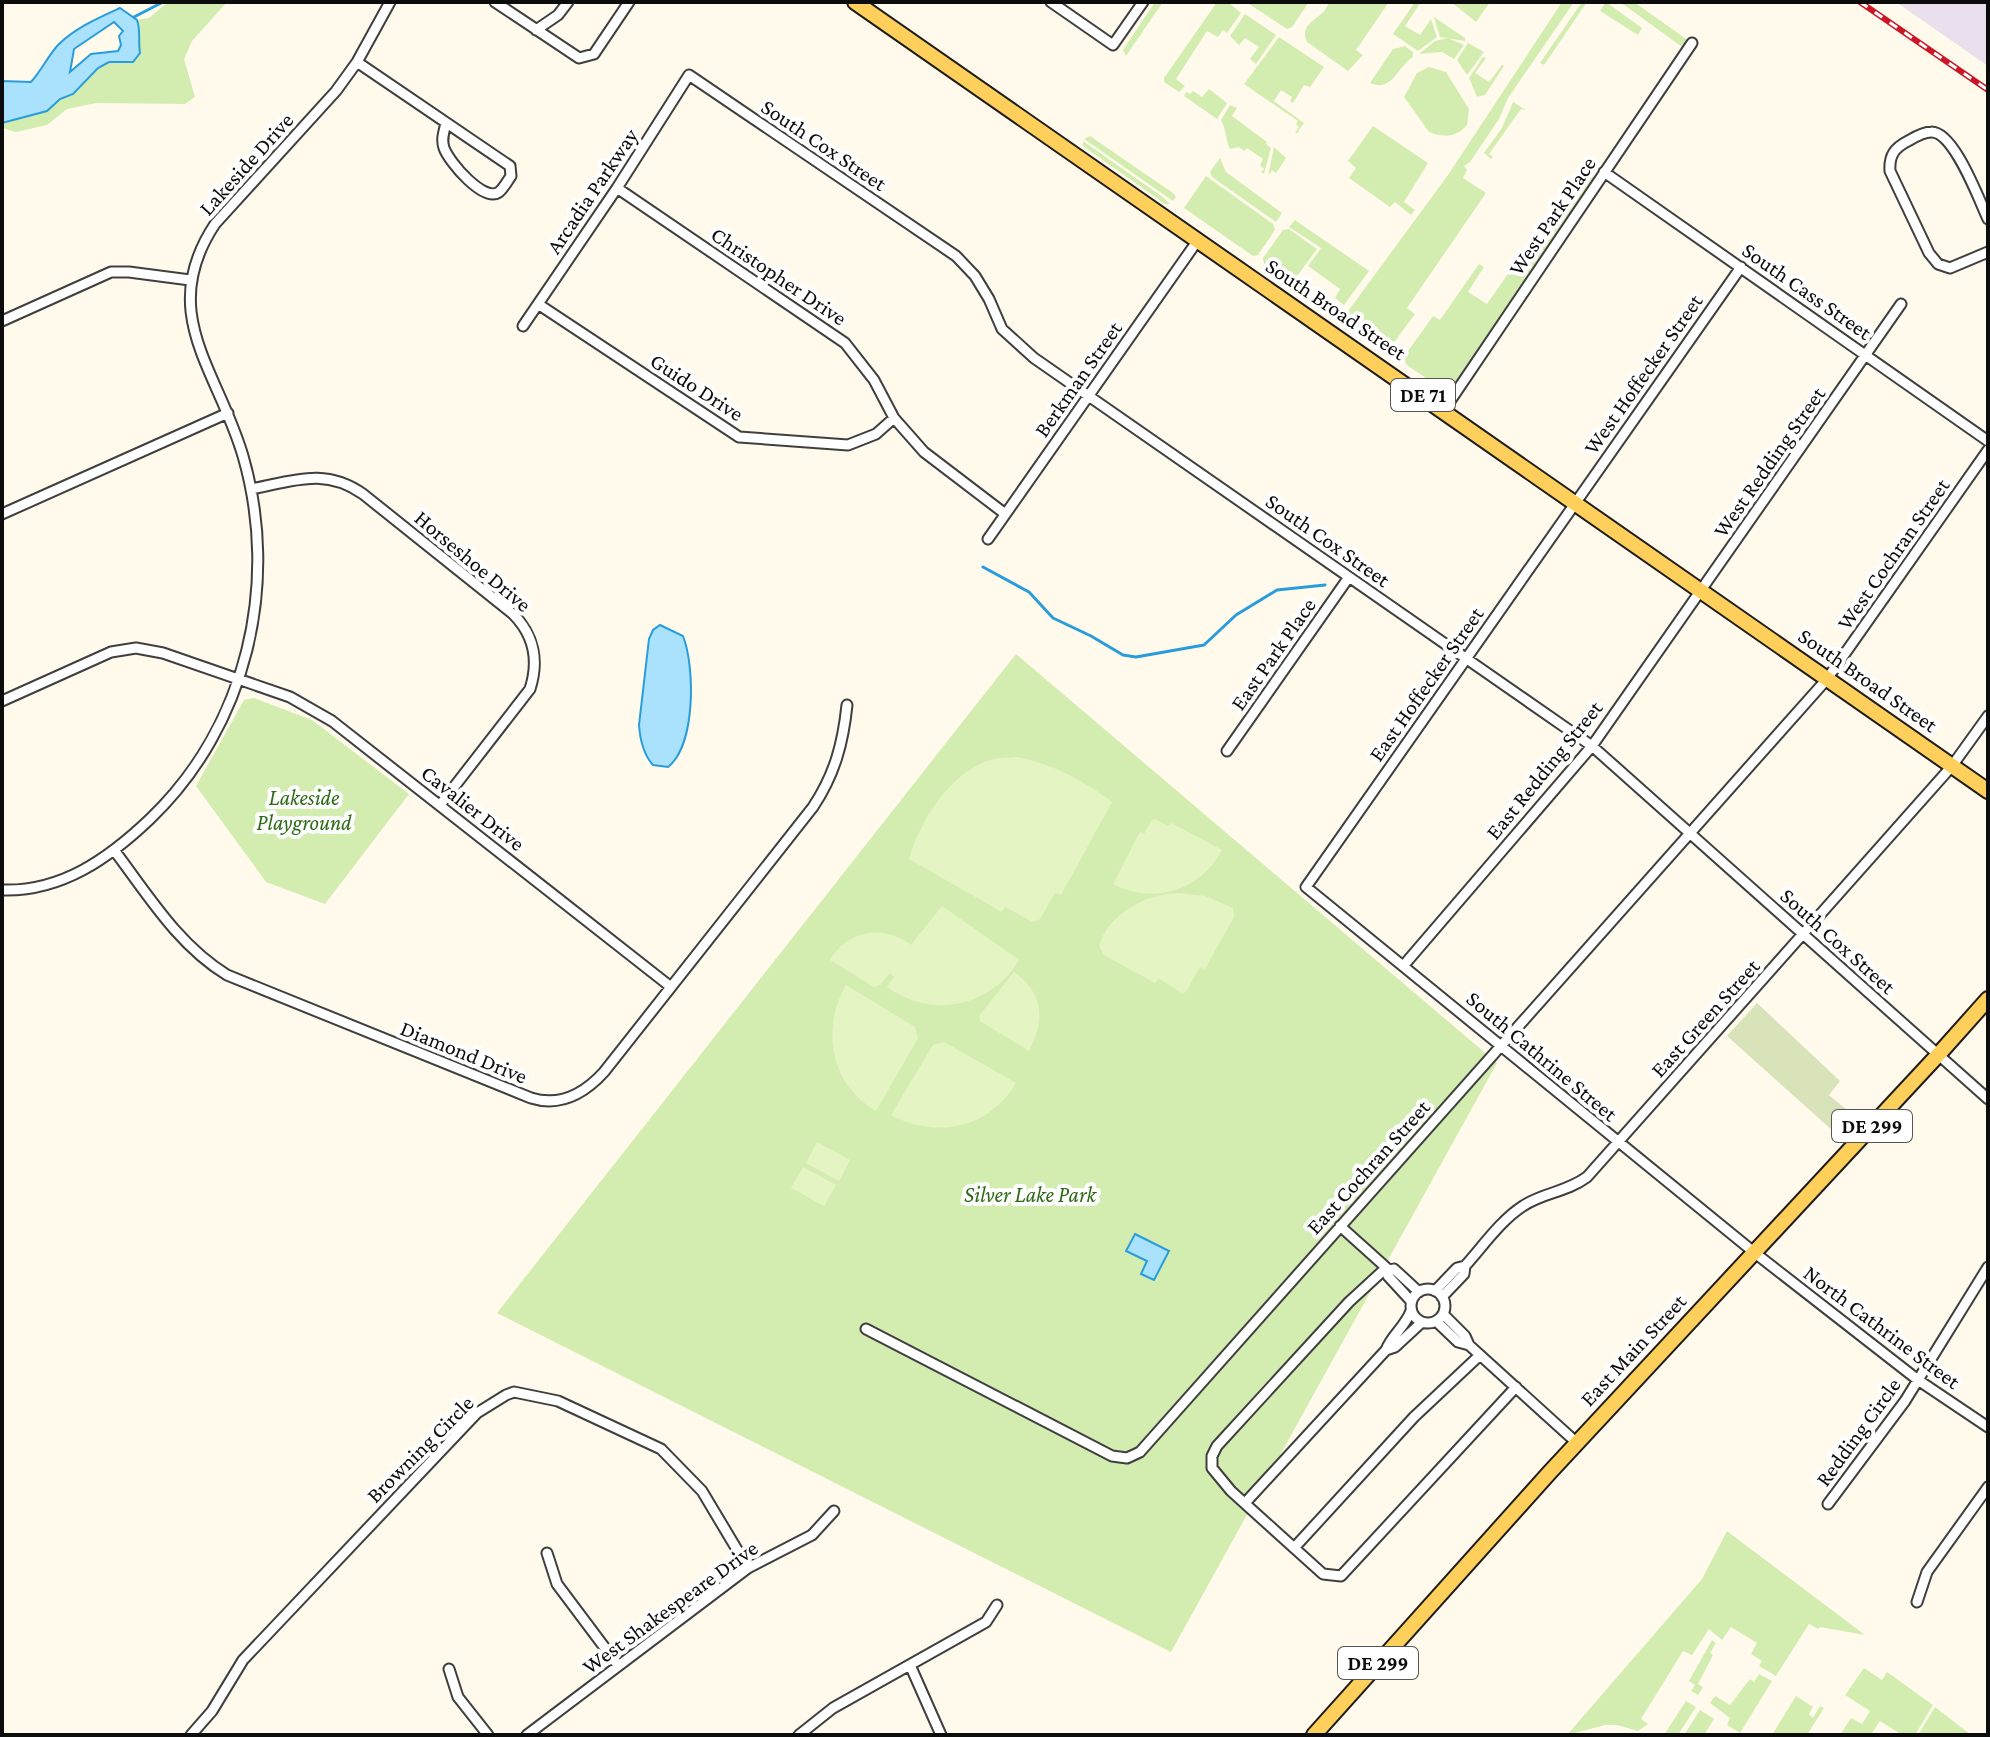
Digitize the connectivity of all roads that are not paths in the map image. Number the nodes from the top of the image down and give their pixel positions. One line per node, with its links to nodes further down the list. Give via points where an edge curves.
1 (390, 2): 10 (street, Lakeside Drive)
2 (495, 2): 8 (street)
3 (568, 2): 8 (street)
4 (629, 2): 8 (street, via 594,54 585,58)
5 (855, 2): 16 (main road, South Broad Street / DE 71)
6 (1051, 2): 7 (street, via 1113,45)
7 (1143, 2)
8 (536, 30)
9 (1692, 43): 13 (street, West Park Place)
10 (357, 62): 12 (street); 19 (street, Lakeside Drive, via 224,211 200,249)
11 (689, 75): 14 (street, Arcadia Parkway); 25 (street, South Cox Street, via 956,256 975,276 1002,329)
12 (446, 123): 12 (street, via 510,166 511,176 499,192 479,191 445,151)
13 (1604, 172): 18 (street, South Cass Street); 26 (street, West Park Place)
14 (617, 188): 20 (street, Arcadia Parkway); 28 (street, Christopher Drive, via 845,343 874,380)
15 (1988, 219): 17 (street, via 1944,136 1923,133 1895,150 1890,171 1933,259 1950,268)
16 (1198, 240): 25 (street, Berkman Street); 26 (main road, South Broad Street / DE 71)
17 (1988, 252)
18 (1741, 267): 24 (street, South Cass Street); 32 (street, West Hoffecker Street)
19 (190, 280): 22 (street, via 111,272); 27 (street, Lakeside Drive, via 193,331)
20 (538, 304): 23 (street, Arcadia Parkway); 28 (street, Guido Drive, via 739,437 848,445 876,434)
21 (1901, 304): 24 (street, West Redding Street)
22 (2, 321)
23 (523, 326)
24 (1866, 355): 29 (street, South Cass Street); 37 (street, West Redding Street)
25 (1089, 397): 33 (street, Berkman Street); 36 (street, South Cox Street)
26 (1444, 410): 32 (main road, South Broad Street / DE 71)
27 (228, 413): 31 (street, Lakeside Drive); 34 (street)
28 (894, 418): 33 (street, Christopher Drive, via 924,452)
29 (1988, 441)
30 (1988, 450): 40 (street, West Cochran Street)
31 (251, 489): 39 (street, Lakeside Drive, via 258,587); 48 (street, Horseshoe Drive, via 320,477 342,481 527,630 535,667 530,689)
32 (1576, 502): 37 (main road, South Broad Street / DE 71); 38 (street, East Hoffecker Street)
33 (1004, 513): 35 (street, Berkman Street)
34 (2, 514)
35 (988, 539)
36 (1349, 577): 38 (street, South Cox Street); 45 (street, East Park Place)
37 (1701, 590): 40 (main road, South Broad Street / DE 71); 44 (street, East Redding Street)
38 (1466, 658): 44 (street, South Cox Street); 51 (street, East Hoffecker Street)
39 (239, 679): 41 (street, Cavalier Drive, via 150,649 124,648); 48 (street, Cavalier Drive, via 312,708); 50 (street, Lakeside Drive, via 194,767 160,809)
40 (1827, 679): 46 (main road, South Broad Street / DE 71); 49 (street, East Cochran Street)
41 (2, 701)
42 (847, 705): 55 (street, Diamond Drive, via 841,748 823,792)
43 (1988, 716): 46 (street, East Green Street)
44 (1592, 746): 49 (street, South Cox Street); 54 (street, East Redding Street)
45 (1227, 751)
46 (1952, 766): 47 (main road, South Broad Street / DE 71); 53 (street, East Green Street)
47 (1988, 791)
48 (440, 805): 55 (street, Cavalier Drive)
49 (1690, 833): 53 (street, South Cox Street); 57 (street, East Cochran Street)
50 (114, 850): 52 (street, Lakeside Drive, via 53,884); 55 (street, Diamond Drive, via 195,954 227,975 539,1101 575,1096 595,1082)
51 (1306, 887): 54 (street, South Cathrine Street)
52 (2, 890)
53 (1803, 934): 58 (street, South Cox Street); 60 (street, East Green Street)
54 (1404, 965): 57 (street, South Cathrine Street)
55 (671, 987)
56 (1988, 999): 58 (main road, East Main Street / DE 299)
57 (1500, 1046): 60 (street, South Cathrine Street); 61 (street, East Cochran Street)
58 (1938, 1055): 59 (street, South Cox Street); 62 (main road, East Main Street / DE 299)
59 (1988, 1099)
60 (1618, 1143): 62 (street, South Cathrine Street); 66 (street, East Green Street, via 1577,1184 1516,1211 1465,1266 1464,1274)
61 (1340, 1226): 64 (street); 70 (street, East Cochran Street, via 1140,1452 1127,1458 1105,1452)
62 (1755, 1253): 73 (street, North Cathrine Street); 76 (main road, East Main Street / DE 299)
63 (1988, 1267): 73 (street, Redding Circle)
64 (1387, 1269): 65 (street, via 1394,1269); 67 (street); 78 (street, via 1349,1302 1217,1446 1212,1468)
65 (1419, 1292): 66 (street); 67 (street)
66 (1439, 1294): 68 (street, via 1445,1305)
67 (1411, 1306): 69 (street); 71 (street, via 1405,1327)
68 (1440, 1317): 69 (street); 72 (street, via 1458,1342)
69 (1421, 1323): 71 (street)
70 (866, 1329)
71 (1386, 1350): 78 (street)
72 (1480, 1355): 74 (street); 81 (street, via 1414,1417)
73 (1918, 1380): 75 (street, North Cathrine Street); 79 (street, Redding Circle)
74 (1516, 1387): 76 (street); 81 (street, via 1341,1576 1323,1574)
75 (1988, 1427)
76 (1577, 1443): 94 (main road, East Main Street / DE 299)
77 (1988, 1487): 84 (street, via 1927,1572)
78 (1245, 1503): 81 (street)
79 (1828, 1504)
80 (834, 1511): 83 (street, West Shakespeare Drive, via 812,1535)
81 (1294, 1548)
82 (547, 1553): 86 (street, via 557,1584)
83 (748, 1568): 86 (street, West Shakespeare Drive); 89 (street, Browning Circle, via 702,1491 661,1449 558,1401 514,1392 477,1413 243,1660)
84 (1917, 1602)
85 (997, 1605): 87 (street, via 986,1622)
86 (617, 1664): 91 (street, West Shakespeare Drive)
87 (910, 1665): 92 (street, via 833,1708); 93 (street)
88 (449, 1669): 90 (street, via 458,1697)
89 (191, 1735)
90 (488, 1735)
91 (527, 1735)
92 (799, 1735)
93 (941, 1735)
94 (1314, 1735)

